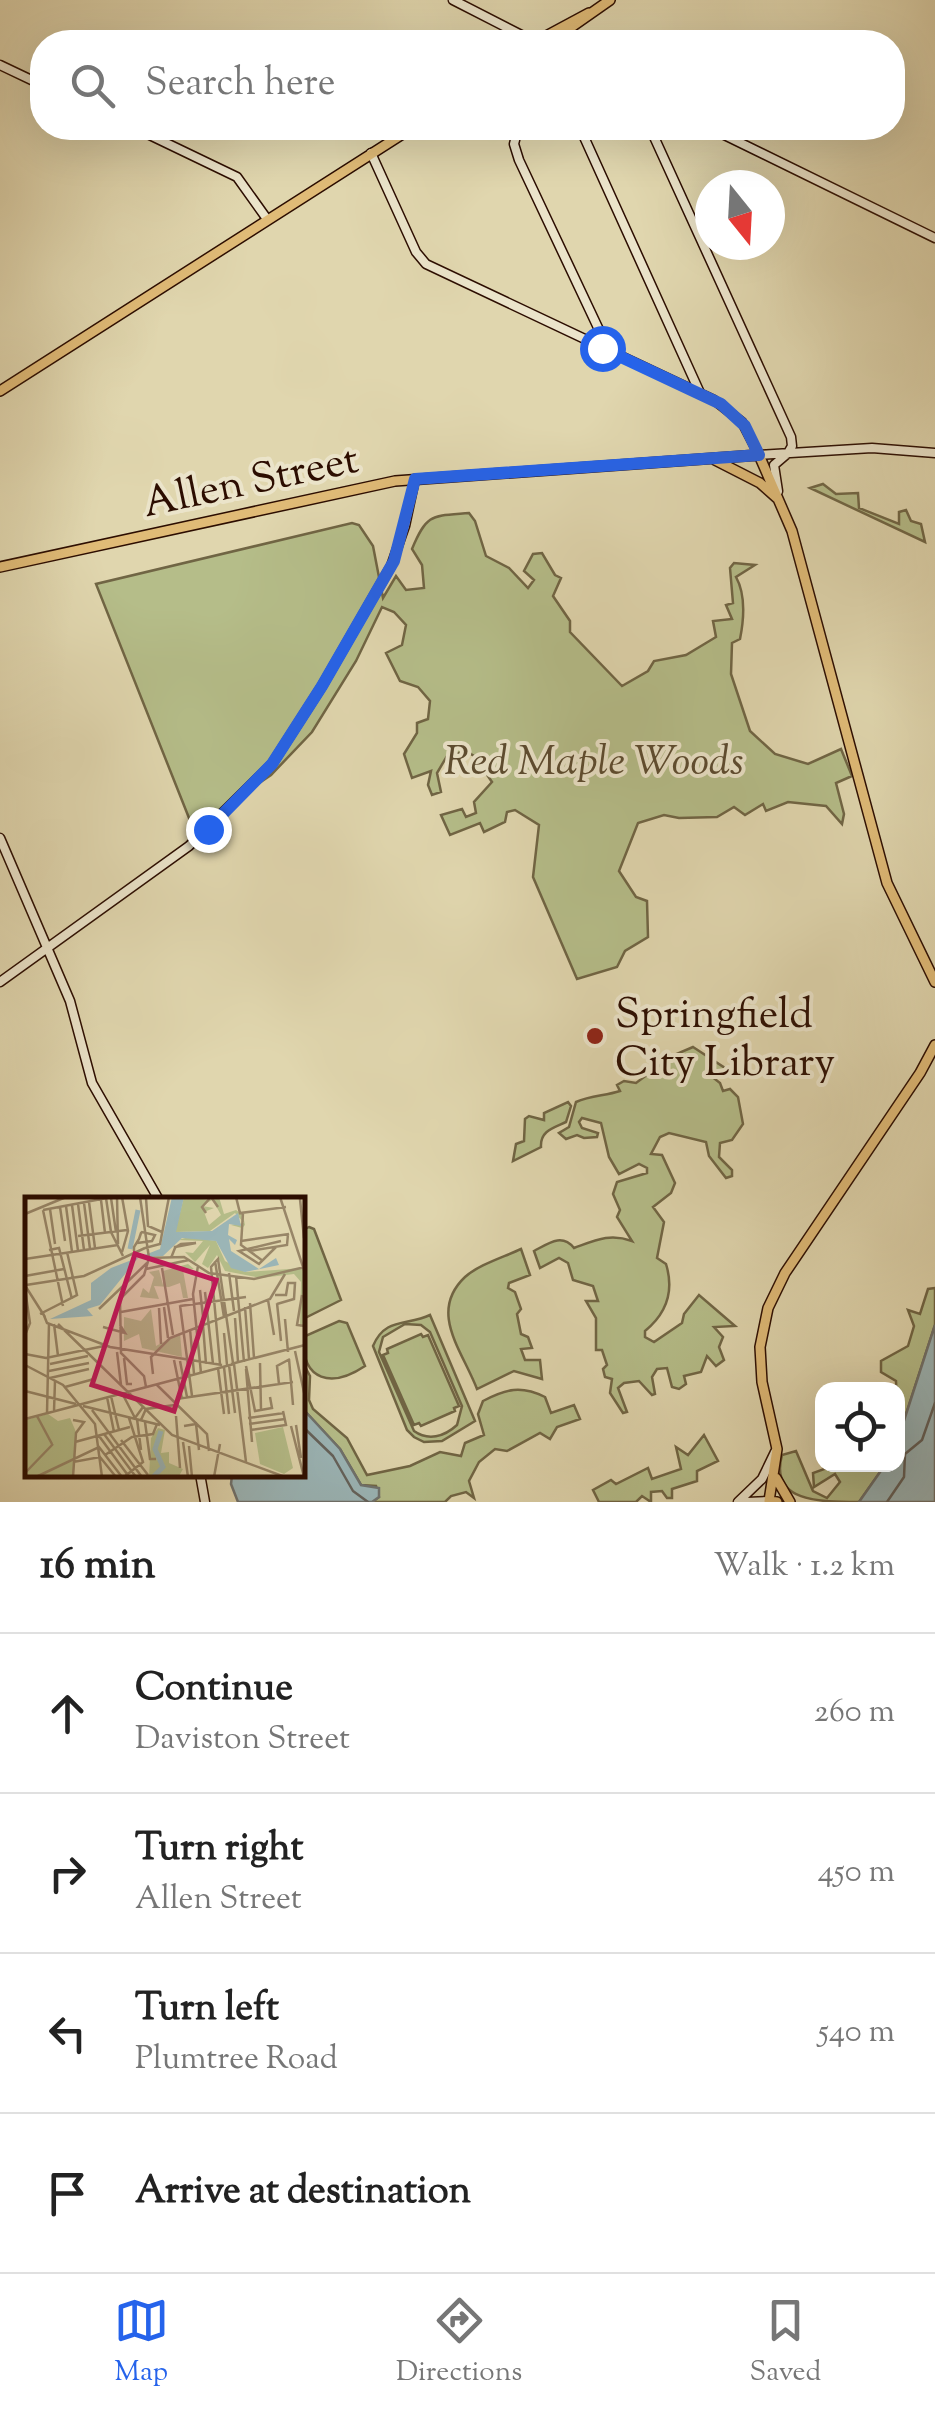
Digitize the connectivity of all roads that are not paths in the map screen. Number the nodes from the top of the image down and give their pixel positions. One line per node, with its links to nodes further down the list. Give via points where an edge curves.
1 (453, 0): 4 (street)
2 (610, 0): 3 (main road)
3 (592, 12): 5 (main road); 6 (main road)
4 (512, 30)
5 (555, 30)
6 (570, 30)
7 (0, 65): 8 (street)
8 (30, 79)
9 (160, 140): 16 (street, via 237,177)
10 (392, 140): 15 (main road)
11 (516, 140): 18 (street, via 519,160)
12 (585, 140): 21 (street)
13 (655, 140): 26 (street, via 791,437)
14 (735, 140): 17 (street)
15 (370, 153): 16 (main road); 19 (street, via 426,264)
16 (267, 220): 23 (main road)
17 (935, 238)
18 (596, 327): 19 (street); 20 (street)
19 (584, 340): 20 (street)
20 (609, 351): 22 (street)
21 (691, 372): 22 (street); 24 (street)
22 (679, 383): 24 (street)
23 (0, 391)
24 (700, 392): 27 (street, via 735,415)
25 (935, 450): 26 (street, Allen Street)
26 (788, 453): 27 (street, Allen Street); 30 (street, via 773,468)
27 (759, 455): 28 (main road, Allen Street); 30 (main road)
28 (712, 459): 29 (main road, Allen Street); 30 (main road)
29 (415, 479): 31 (main road, Allen Street); 33 (street, via 391,566 272,764 189,846)
30 (780, 500): 35 (main road, via 884,876)
31 (0, 567)
32 (0, 838): 33 (street)
33 (48, 946): 34 (street); 37 (street, via 92,1083)
34 (0, 982)
35 (935, 982)
36 (935, 1045): 38 (main road, via 770,1301 760,1368)
37 (157, 1197)
38 (777, 1448): 39 (main road); 43 (street, via 762,1479)
39 (774, 1476): 41 (main road); 46 (main road)
40 (201, 1477): 42 (street)
41 (769, 1501): 44 (street); 45 (main road)
42 (205, 1502)
43 (738, 1502)
44 (746, 1502)
45 (778, 1502)
46 (790, 1502)

